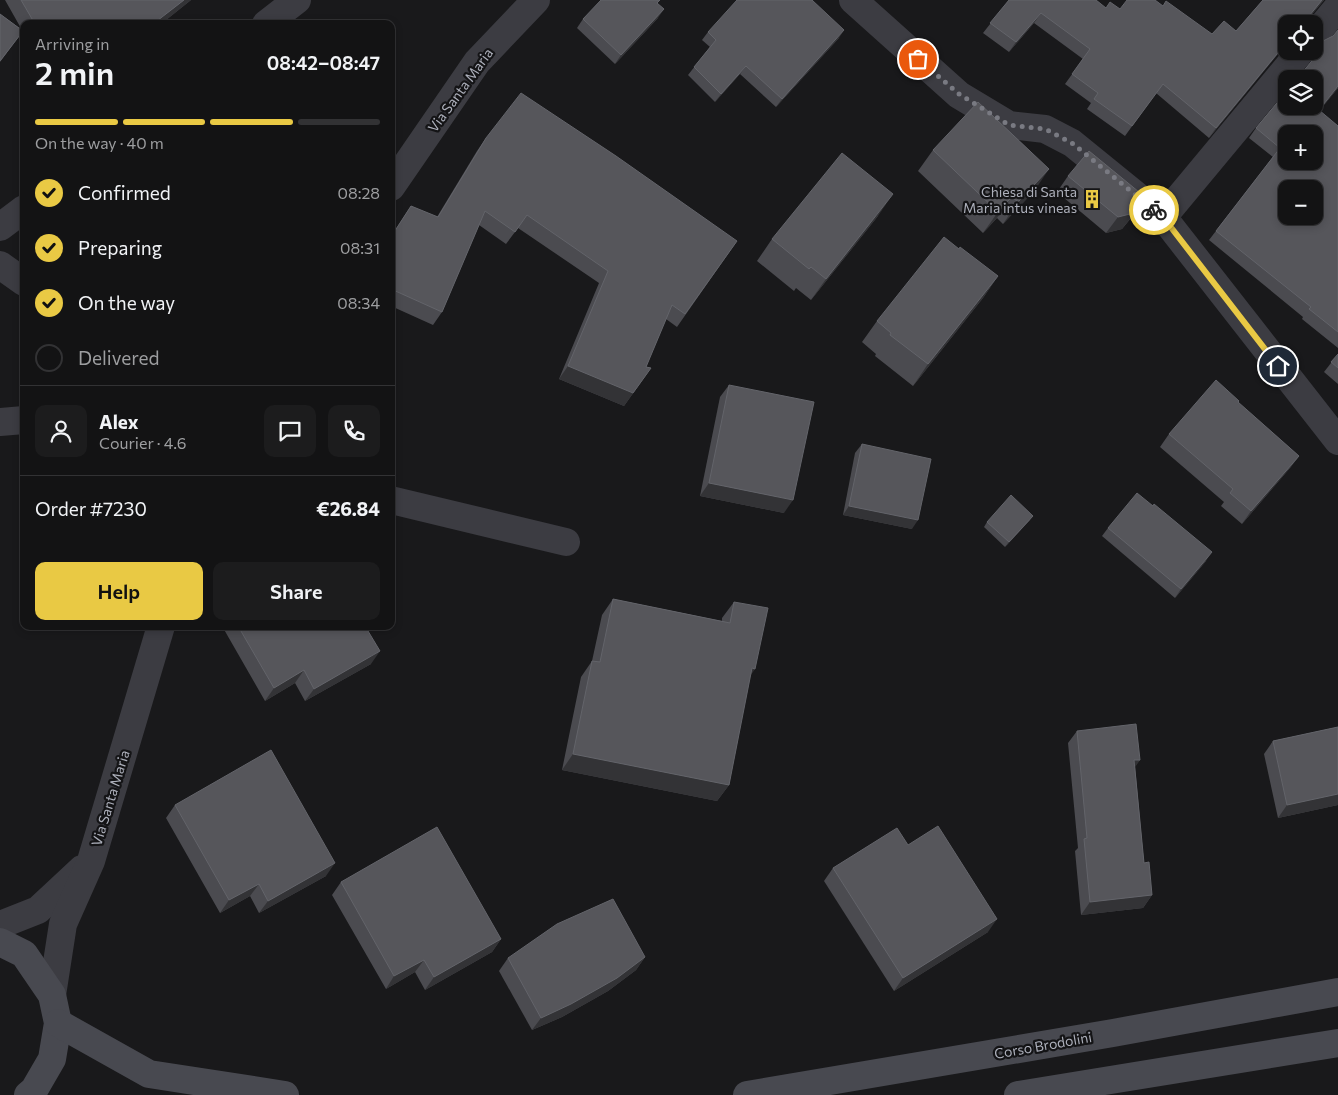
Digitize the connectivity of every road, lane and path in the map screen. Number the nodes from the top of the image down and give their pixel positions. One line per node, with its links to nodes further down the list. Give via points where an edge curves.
1 (297, 0): 5 (street)
2 (536, 0): 8 (street, Via Santa Maria, via 477,62)
3 (853, 0): 10 (street, via 959,94 1009,125 1045,129 1072,143)
4 (1338, 7): 6 (street)
5 (271, 20)
6 (1323, 25)
7 (1294, 60): 10 (street)
8 (395, 181)
9 (20, 212): 11 (street)
10 (1163, 217): 16 (street)
11 (0, 227)
12 (0, 266): 13 (street)
13 (20, 279)
14 (20, 420): 15 (street)
15 (0, 422)
16 (1338, 441)
17 (395, 501): 18 (street)
18 (566, 542)
19 (160, 630): 20 (street, Via Santa Maria)
20 (91, 861): 21 (street, Via Santa Maria, via 38,910); 24 (street, via 63,924)
21 (0, 925)
22 (0, 942): 24 (main road, via 24,954)
23 (1338, 992): 29 (main road, Corso Brodolini)
24 (52, 995): 25 (main road)
25 (58, 1024): 27 (main road, via 52,1060); 28 (main road, via 149,1074)
26 (1338, 1043): 30 (main road)
27 (37, 1093)
28 (285, 1095)
29 (747, 1095)
30 (1018, 1095)

